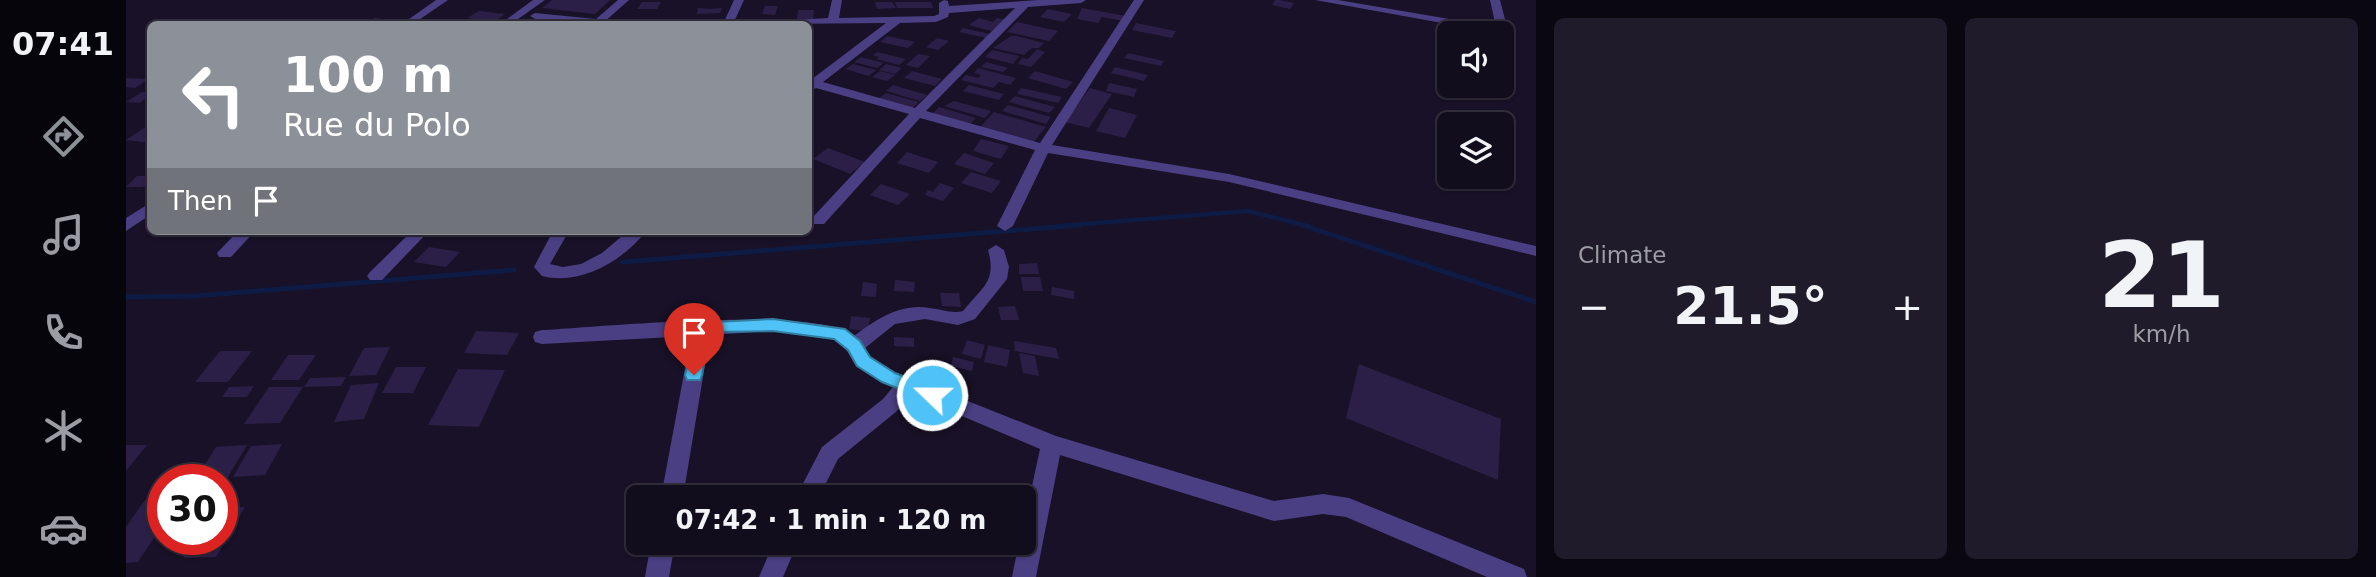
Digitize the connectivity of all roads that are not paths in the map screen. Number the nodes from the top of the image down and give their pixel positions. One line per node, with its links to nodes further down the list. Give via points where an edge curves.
1 (443, 0): 14 (street)
2 (540, 0): 15 (street)
3 (624, 0): 17 (street)
4 (739, 0): 18 (street)
5 (837, 0): 19 (street)
6 (1081, 0): 10 (street)
7 (1139, 0): 24 (street)
8 (1320, 0): 9 (street, via 1503,31)
9 (1494, 0)
10 (1026, 4): 11 (street); 23 (street)
11 (944, 5): 13 (street, via 942,18)
12 (535, 16): 16 (street)
13 (897, 20): 19 (street); 21 (street)
14 (412, 21)
15 (509, 21)
16 (579, 21)
17 (599, 21)
18 (729, 21)
19 (833, 21): 20 (street)
20 (812, 22)
21 (812, 84)
22 (812, 85): 23 (street)
23 (916, 114): 24 (street); 26 (street)
24 (1043, 148): 28 (street); 34 (street, via 1229,178)
25 (147, 210): 27 (street)
26 (818, 221)
27 (126, 226)
28 (1005, 226)
29 (243, 235): 35 (street)
30 (417, 235): 36 (street)
31 (559, 235): 32 (street, via 542,264 548,272 594,267)
32 (633, 235)
33 (996, 250): 39 (street, via 1001,267 998,279 969,315 958,319 925,313 890,318)
34 (1536, 251)
35 (225, 253)
36 (376, 276)
37 (702, 327): 38 (street); 39 (street, via 773,325 839,333); 42 (street)
38 (542, 337)
39 (854, 346): 40 (street, via 863,361)
40 (907, 384): 41 (street); 43 (street, via 890,405 830,453)
41 (1052, 444): 48 (street); 49 (street, via 1274,511 1288,513 1331,504 1349,508)
42 (674, 485)
43 (813, 485)
44 (661, 555): 46 (street)
45 (780, 555): 47 (street)
46 (657, 577)
47 (771, 577)
48 (1024, 577)
49 (1515, 577)

